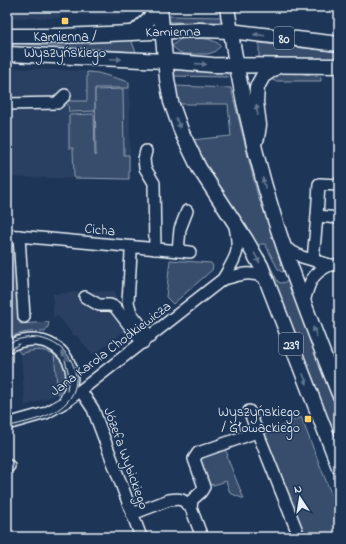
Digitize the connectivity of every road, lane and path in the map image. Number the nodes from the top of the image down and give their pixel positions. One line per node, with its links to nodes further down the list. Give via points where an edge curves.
1 (159, 7): 3 (main road, 239); 5 (main road)
2 (226, 7): 4 (main road, 239)
3 (163, 31): 4 (main road, Kamienna / 80); 5 (main road, Kamienna / 80); 9 (main road, 239)
4 (230, 31): 7 (main road, Kamienna / 80, one-way to 4); 10 (main road, 239)
5 (135, 32): 6 (main road, Kamienna / 80)
6 (7, 36)
7 (339, 44)
8 (7, 54): 9 (main road, Kamienna / 80, one-way to 9)
9 (165, 61): 10 (main road, Kamienna / 80, one-way to 10); 21 (main road, 239, one-way to 21, via 171,102 182,133 199,168)
10 (236, 65): 11 (main road, Kamienna / 80); 15 (main road, 239)
11 (278, 66): 12 (main road, Kamienna / 80); 15 (main road, one-way to 11, via 259,125 255,93 263,76)
12 (339, 66)
13 (65, 95): 14 (street, via 57,103)
14 (7, 104)
15 (255, 148): 24 (main road, 239, one-way to 15)
16 (146, 151): 25 (street, via 145,168 154,183)
17 (339, 185): 19 (street, via 319,184)
18 (187, 211): 26 (street, via 180,229)
19 (317, 216): 20 (street); 29 (street)
20 (339, 218)
21 (235, 225): 31 (main road, 239, one-way to 31, via 258,259); 32 (street, Jana Karola Chodkiewicza, via 237,253)
22 (7, 234): 23 (street, Cicha)
23 (18, 236): 25 (street, Cicha); 35 (street)
24 (284, 247): 29 (street); 34 (main road, 239)
25 (155, 249): 26 (street, Cicha)
26 (178, 251): 27 (street, Cicha)
27 (190, 252)
28 (131, 253): 36 (street, via 128,302)
29 (313, 260): 30 (street)
30 (334, 265): 34 (street, via 317,272 308,286)
31 (266, 278): 32 (street, Jana Karola Chodkiewicza, via 246,273); 44 (main road, 239, one-way to 44)
32 (223, 279): 36 (street, Jana Karola Chodkiewicza)
33 (86, 297): 36 (street, via 99,305 115,307)
34 (304, 302): 39 (main road, 239, one-way to 34)
35 (24, 317)
36 (146, 340): 38 (street, Jana Karola Chodkiewicza)
37 (7, 347): 40 (street, one-way to 37, via 70,391 72,378 71,366 62,352 56,346 40,340 22,341)
38 (82, 391): 40 (street, Jana Karola Chodkiewicza); 46 (street, Józefa Wybickiego, via 93,409)
39 (339, 394)
40 (62, 405): 42 (street, Jana Karola Chodkiewicza)
41 (250, 411): 43 (street)
42 (7, 424)
43 (257, 432): 45 (street, via 198,453 194,459 204,487 192,500); 47 (street)
44 (339, 467)
45 (191, 508): 46 (street, via 184,500 176,498); 49 (street)
46 (132, 514): 48 (street, Józefa Wybickiego)
47 (297, 531)
48 (141, 537)
49 (202, 537)

